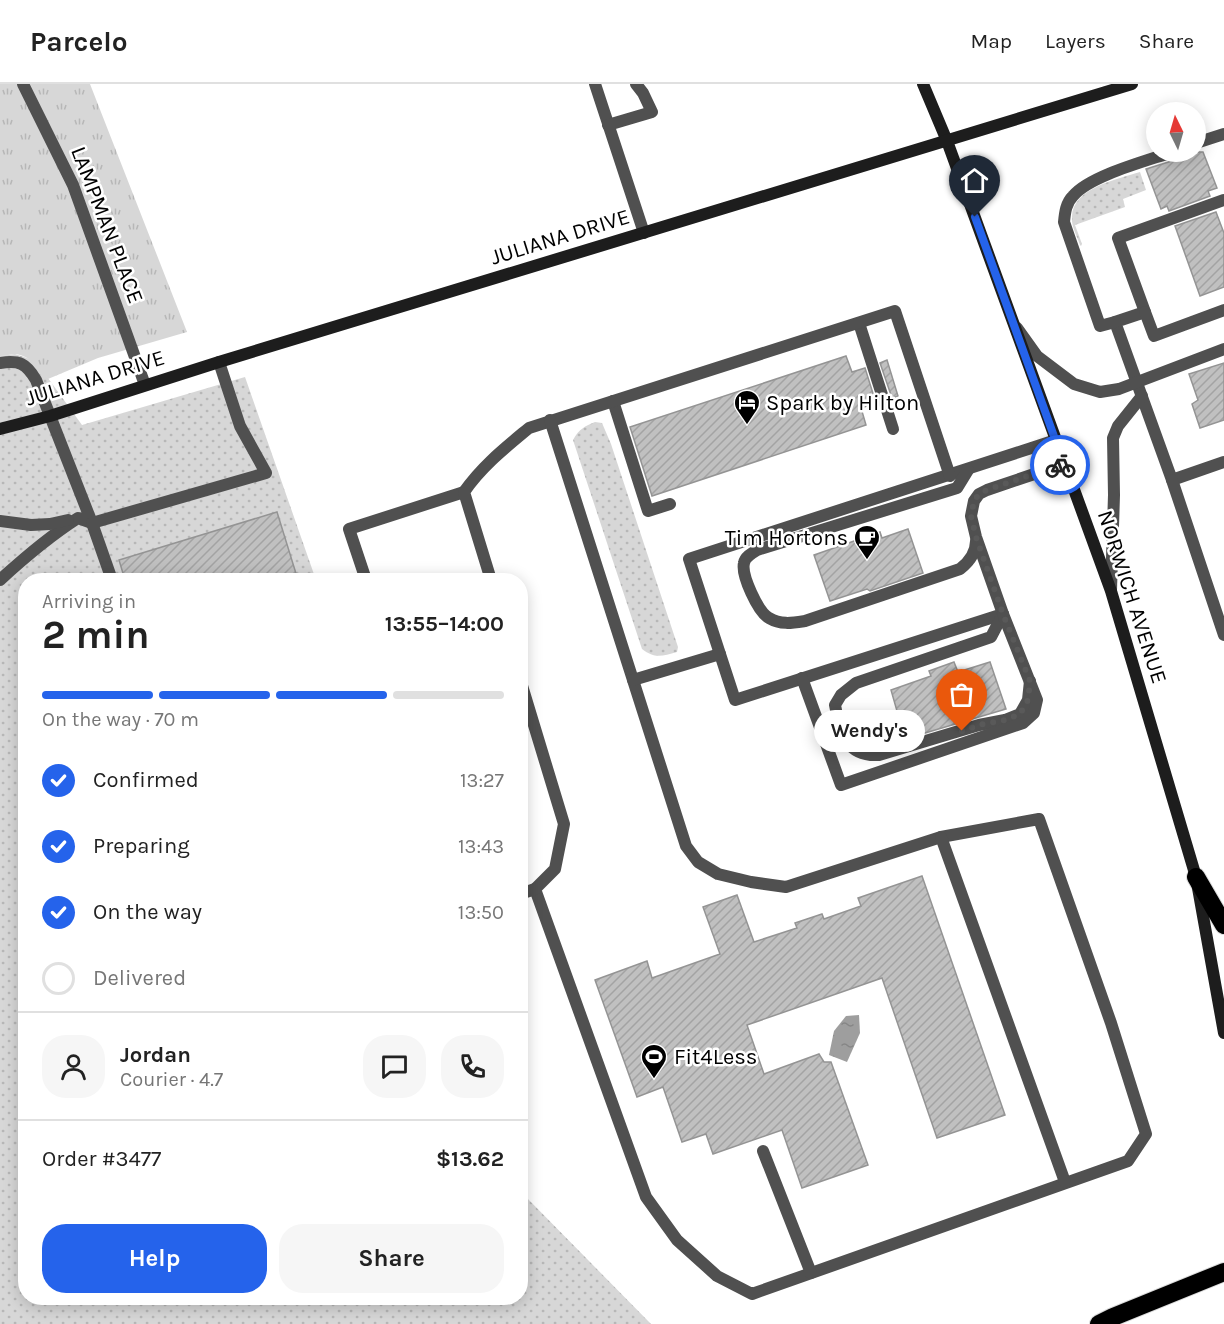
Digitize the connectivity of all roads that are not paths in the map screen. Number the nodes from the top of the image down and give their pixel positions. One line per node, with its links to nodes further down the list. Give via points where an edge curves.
1 (23, 84): 22 (street, LAMPMAN PLACE, via 73,185)
2 (594, 84): 6 (street)
3 (636, 84): 6 (street, via 652,112)
4 (923, 84): 9 (street, NORWICH AVENUE)
5 (1132, 84): 9 (street, JULIANA DRIVE)
6 (608, 125): 12 (street)
7 (1224, 135): 8 (street)
8 (1206, 140)
9 (947, 141): 12 (street, JULIANA DRIVE); 16 (street, NORWICH AVENUE)
10 (1146, 161): 17 (street, via 1083,186 1066,206 1064,222 1100,327)
11 (1224, 200): 14 (street, via 1118,238)
12 (644, 233): 19 (street, JULIANA DRIVE)
13 (1224, 310): 14 (street, via 1154,336)
14 (1145, 312): 17 (street)
15 (859, 322): 24 (street); 28 (street); 33 (street, via 895,311)
16 (1013, 322): 21 (street, via 1037,356 1074,384 1100,392); 29 (street, NORWICH AVENUE)
17 (1115, 322): 21 (street)
18 (1224, 349): 21 (street)
19 (219, 362): 22 (street, JULIANA DRIVE); 39 (street, via 240,426 266,472)
20 (0, 363): 25 (street, via 20,363 29,369)
21 (1137, 382): 23 (street)
22 (145, 385): 25 (street, JULIANA DRIVE)
23 (1142, 396): 34 (street); 45 (street, via 1113,438)
24 (613, 401): 26 (street); 36 (street, via 648,511)
25 (50, 416): 27 (street, JULIANA DRIVE); 39 (street)
26 (550, 420): 35 (street, via 529,428 501,451); 50 (street)
27 (0, 429)
28 (893, 429)
29 (1056, 440): 31 (street, NORWICH AVENUE); 32 (street)
30 (1224, 462): 34 (street)
31 (1064, 464): 40 (street, via 979,494 971,516); 45 (street, NORWICH AVENUE)
32 (968, 470): 33 (street); 40 (street, via 957,488 757,550 744,563 744,573 762,613 786,624 806,621 960,569 973,556)
33 (950, 476): 48 (street, via 689,559)
34 (1172, 480): 47 (street)
35 (464, 492): 42 (street, via 349,529); 43 (street)
36 (670, 504)
37 (78, 518): 38 (street, via 31,525); 39 (street); 44 (street)
38 (0, 520)
39 (92, 523): 41 (street)
40 (976, 537): 46 (street)
41 (110, 573)
42 (364, 573)
43 (489, 573)
44 (0, 580)
45 (1111, 591): 54 (street, NORWICH AVENUE)
46 (1003, 614): 49 (street); 51 (street); 51 (street, via 991,637 856,683 835,705 838,725 846,742 869,756 879,755 1020,714 1028,700)
47 (1224, 635)
48 (720, 654): 49 (street, via 735,700); 50 (street)
49 (802, 678): 51 (street, via 841,785 1023,723 1034,713 1037,700)
50 (633, 680): 53 (street, via 686,846 698,862 718,874 786,887)
51 (1030, 681)
52 (528, 705): 55 (street, via 564,824 555,869)
53 (941, 837): 60 (street); 60 (street, via 1039,819 1146,1134 1128,1161)
54 (1196, 877): 57 (highway); 58 (street, NORWICH AVENUE)
55 (535, 889): 56 (street); 62 (street, via 646,1197 677,1240 717,1276 752,1294)
56 (528, 891)
57 (1224, 925)
58 (1224, 1033)
59 (763, 1151): 62 (street)
60 (1065, 1182): 62 (street)
61 (1224, 1272): 63 (highway)
62 (811, 1273)
63 (1099, 1324)

